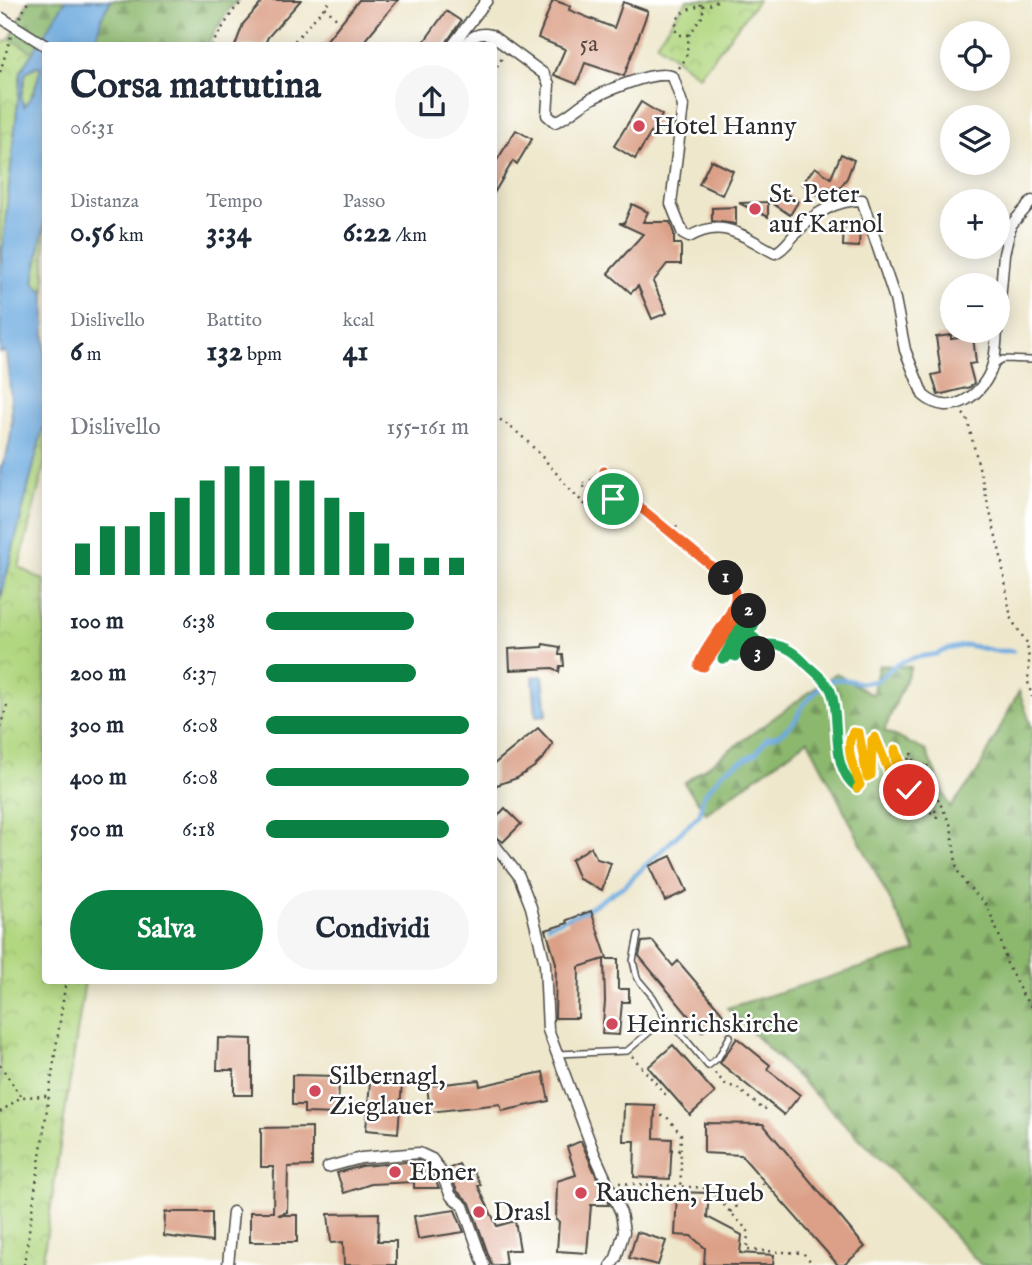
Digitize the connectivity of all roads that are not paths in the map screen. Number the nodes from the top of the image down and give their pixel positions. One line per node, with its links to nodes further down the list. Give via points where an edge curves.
1 (487, 0): 3 (street)
2 (0, 17): 5 (street, bridge)
3 (455, 42)
4 (468, 42): 10 (street, via 481,33 491,35 547,78 547,115 555,122 614,89 665,73 671,76 683,106 671,204 683,234 689,237 710,228 723,229 749,237 775,253 815,214 841,202 862,200 895,299 905,350 923,395 944,406 958,405 973,395)
5 (42, 43)
6 (1032, 201): 7 (street, via 1010,225)
7 (1002, 273)
8 (996, 343): 10 (street)
9 (1032, 360): 10 (lane, via 1003,359)
10 (993, 365)
11 (497, 848): 15 (street, via 519,876 531,907 545,964 548,1030)
12 (638, 935): 13 (lane, via 633,961 638,978)
13 (668, 1023): 14 (lane, via 708,1066); 15 (lane, via 654,1028 627,1051)
14 (730, 1036)
15 (556, 1054): 20 (street, via 621,1213 624,1232)
16 (328, 1167): 19 (street, via 361,1158 419,1153 432,1159 451,1196 463,1206)
17 (233, 1212): 18 (street)
18 (228, 1265)
19 (484, 1265)
20 (611, 1265)

